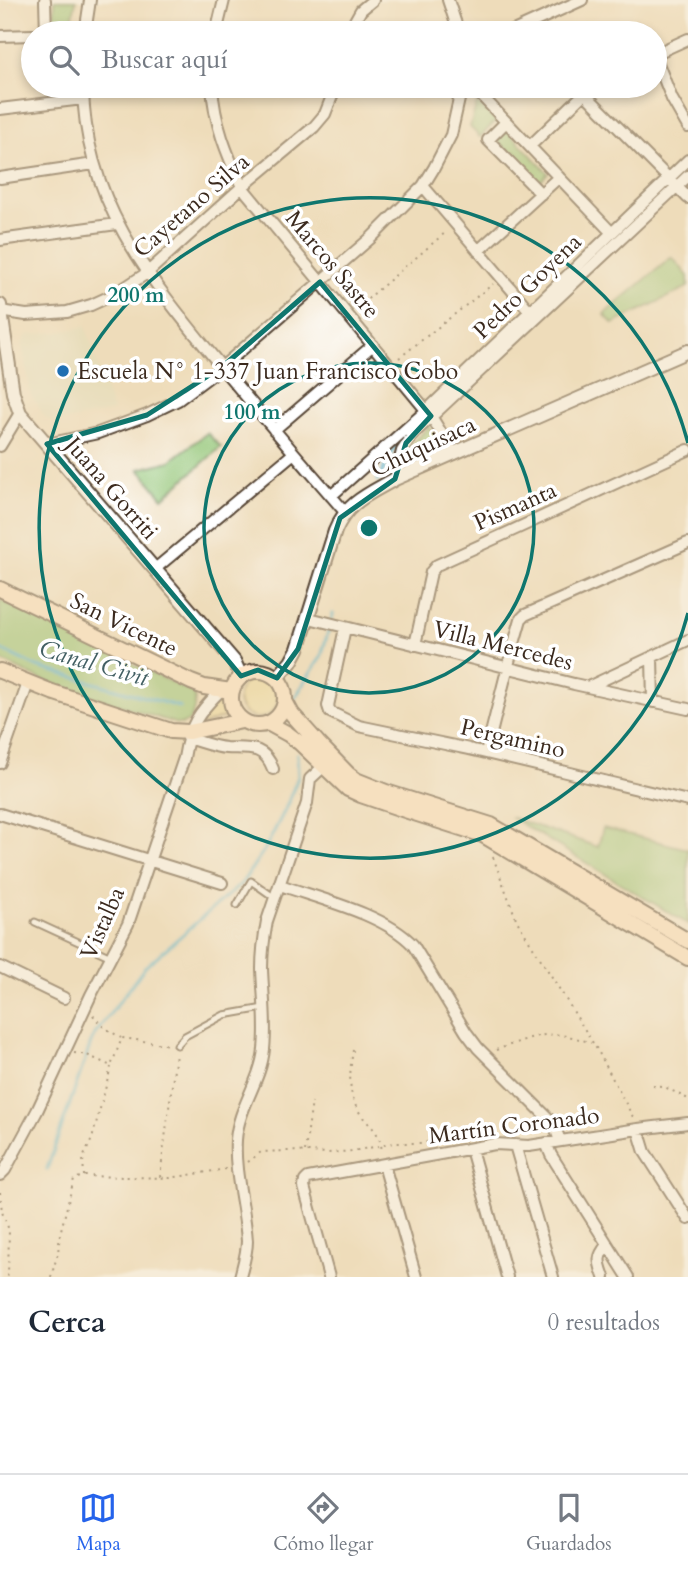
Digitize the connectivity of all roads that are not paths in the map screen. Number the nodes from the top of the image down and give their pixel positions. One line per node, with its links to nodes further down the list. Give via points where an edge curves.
1 (46, 0): 7 (street)
2 (90, 0): 8 (street)
3 (373, 0): 10 (street)
4 (448, 0): 11 (street)
5 (582, 0): 12 (street)
6 (219, 1): 9 (street)
7 (46, 21)
8 (87, 21)
9 (217, 21)
10 (355, 21)
11 (455, 21)
12 (542, 21)
13 (21, 35): 14 (street)
14 (0, 36)
15 (688, 39): 16 (street)
16 (667, 49)
17 (667, 86): 27 (street)
18 (213, 98): 36 (street, Marcos Sastre, via 220,133)
19 (331, 98): 36 (street, Cayetano Silva, via 314,127)
20 (462, 98): 35 (street, via 451,135)
21 (484, 98): 26 (street)
22 (575, 98): 28 (street)
23 (593, 98): 34 (street)
24 (83, 99): 25 (street); 30 (street)
25 (0, 109)
26 (506, 122): 28 (street); 37 (street, via 488,140)
27 (688, 127)
28 (530, 146): 32 (street)
29 (688, 160): 34 (street, Pedro Goyena)
30 (94, 164): 33 (street); 39 (street)
31 (688, 176): 34 (street, Pedro Goyena)
32 (559, 177): 37 (street); 40 (street)
33 (0, 178)
34 (673, 182): 38 (street); 40 (street, Pedro Goyena); 47 (street, Pedro Goyena)
35 (423, 186): 42 (street); 44 (street)
36 (243, 187): 43 (street, Cayetano Silva); 44 (street, Marcos Sastre)
37 (541, 194): 42 (street)
38 (688, 198)
39 (117, 223): 41 (street); 43 (street)
40 (612, 233): 47 (street, Pedro Goyena)
41 (0, 240)
42 (478, 251): 47 (street)
43 (147, 273): 46 (street, Cayetano Silva, via 91,305 67,312); 50 (street)
44 (320, 282): 48 (street, Marcos Sastre); 50 (street)
45 (0, 305): 46 (street, Juana Gorriti)
46 (0, 312): 51 (street, Juana Gorriti)
47 (533, 315): 52 (street, Pedro Goyena)
48 (373, 345): 52 (street, Marcos Sastre); 53 (street)
49 (688, 351): 58 (street, Chuquisaca)
50 (222, 367): 53 (street); 54 (street, via 155,412 98,433)
51 (20, 413): 54 (street, Juana Gorriti); 55 (street)
52 (429, 413): 58 (street, Marcos Sastre); 59 (street, Pedro Goyena, via 406,443); 60 (street, Pedro Goyena)
53 (274, 430): 57 (street)
54 (47, 444): 63 (street, Juana Gorriti)
55 (0, 446)
56 (688, 450): 68 (street, Pismanta, via 437,565 431,572)
57 (294, 453): 60 (street); 63 (street)
58 (454, 454): 59 (street, Chuquisaca)
59 (395, 480): 61 (street, Chuquisaca)
60 (331, 496): 61 (street)
61 (345, 512): 65 (street)
62 (688, 543): 70 (street, via 525,615)
63 (155, 569): 72 (street, Juana Gorriti)
64 (0, 589): 76 (main road, San Vicente, via 191,682)
65 (309, 618): 66 (street, Villa Mercedes); 73 (street, via 298,649)
66 (345, 628): 68 (street, Villa Mercedes); 83 (street, Pergamino, via 330,712 359,726)
67 (688, 640): 69 (street)
68 (415, 645): 70 (street, Villa Mercedes)
69 (652, 657): 75 (street); 78 (street)
70 (507, 668): 75 (street, Villa Mercedes); 83 (street)
71 (0, 671): 74 (main road)
72 (241, 676): 73 (main road, via 258,670); 76 (main road)
73 (277, 678): 77 (main road)
74 (28, 683): 82 (main road); 84 (street)
75 (588, 687): 78 (street, Villa Mercedes)
76 (226, 690): 80 (main road); 82 (street, Vistalba, via 203,709)
77 (285, 701): 81 (main road, via 279,715); 95 (main road, via 297,720 356,780 491,825)
78 (653, 702): 79 (street, Villa Mercedes)
79 (688, 709)
80 (243, 720): 81 (main road, via 255,725); 82 (main road)
81 (268, 723): 85 (main road, via 294,738)
82 (188, 735): 86 (street, via 225,748 256,750); 89 (street, Vistalba)
83 (486, 753): 87 (street, Pergamino)
84 (0, 763)
85 (324, 766): 91 (street, via 310,779 307,803); 97 (main road, via 361,795 491,839)
86 (273, 769)
87 (688, 801)
88 (0, 814): 89 (street)
89 (150, 860): 90 (street); 96 (street, Vistalba)
90 (222, 883)
91 (280, 885): 92 (street); 104 (street, via 371,916 404,935 466,1032 554,1124)
92 (275, 898): 93 (lane, via 251,881); 100 (street, via 263,941)
93 (237, 905)
94 (35, 922): 96 (lane)
95 (688, 941)
96 (111, 957): 109 (street, Vistalba, via 37,1111)
97 (688, 958)
98 (0, 967): 99 (street)
99 (64, 998)
100 (264, 1008): 101 (lane, via 224,1015); 112 (street, via 264,1051 236,1138 247,1240)
101 (177, 1045)
102 (688, 1123): 103 (street, Martín Coronado)
103 (638, 1129): 104 (street, Martín Coronado); 110 (street, via 645,1152)
104 (560, 1141): 105 (street, Martín Coronado)
105 (546, 1143): 106 (street, Martín Coronado); 111 (street)
106 (514, 1145): 107 (street, Martín Coronado); 116 (street)
107 (471, 1149): 108 (street, Martín Coronado); 115 (street)
108 (384, 1165): 113 (street, Martín Coronado, via 305,1181); 114 (street)
109 (2, 1172)
110 (688, 1219)
111 (607, 1245): 117 (street, via 598,1259); 118 (street)
112 (240, 1277)
113 (330, 1277)
114 (416, 1277)
115 (507, 1277)
116 (553, 1277)
117 (604, 1277)
118 (628, 1277)

